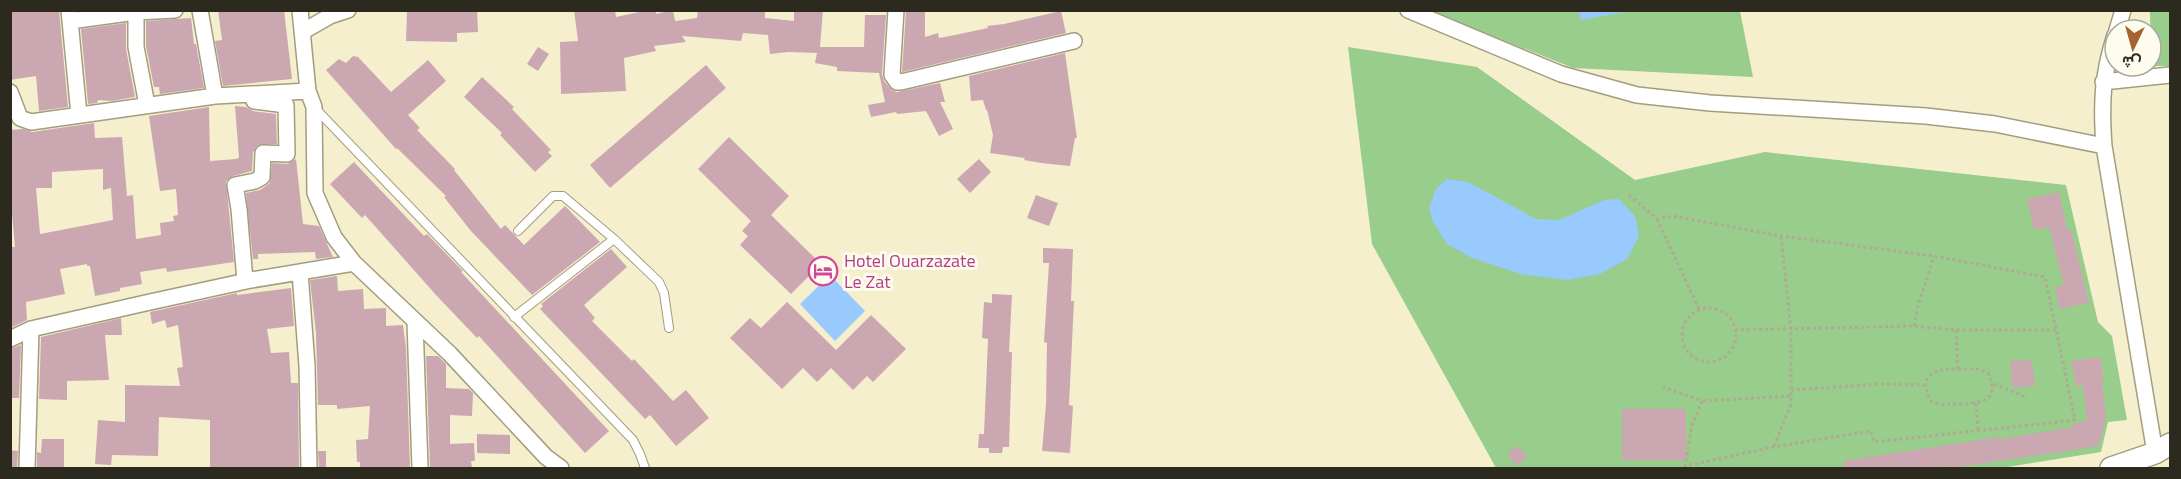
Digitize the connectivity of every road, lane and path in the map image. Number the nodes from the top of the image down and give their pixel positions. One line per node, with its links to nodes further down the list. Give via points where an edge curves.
1 (176, 10): 7 (street)
2 (200, 10): 16 (street)
3 (300, 10): 9 (street)
4 (348, 10): 9 (street, via 330,15)
5 (896, 10): 10 (street, via 892,75 901,82)
6 (1408, 10): 20 (street, via 1561,74 1637,94 1710,103 1938,117)
7 (136, 11): 8 (street); 17 (street, via 136,47)
8 (70, 16): 19 (street)
9 (302, 32): 14 (street)
10 (1074, 41)
11 (2170, 75): 13 (street)
12 (2104, 78): 13 (street)
13 (2103, 82): 20 (street)
14 (308, 91): 16 (street); 18 (street)
15 (10, 92): 19 (street, via 24,121)
16 (214, 96): 17 (street); 29 (street, via 286,105 288,154 262,153 262,177 235,185)
17 (147, 105): 19 (street)
18 (314, 106): 27 (street, via 315,193 334,237); 31 (lane)
19 (79, 115)
20 (2104, 146): 52 (street)
21 (1629, 195): 22 (path)
22 (1657, 219): 24 (path, via 1673,216); 30 (path)
23 (518, 231): 25 (lane, via 558,194)
24 (1781, 236): 26 (path); 37 (path)
25 (614, 239): 31 (lane); 34 (lane, via 662,287)
26 (1934, 256): 33 (path); 39 (path, via 2045,277)
27 (354, 263): 28 (street); 32 (street)
28 (300, 272): 29 (street); 55 (street)
29 (245, 281): 35 (street)
30 (1699, 309): 36 (path, via 1723,311); 36 (path, via 1689,315 1681,332 1692,356 1710,362 1727,355 1736,339)
31 (514, 316): 53 (lane, via 633,440)
32 (415, 322): 56 (street); 57 (street)
33 (1914, 326): 37 (path); 38 (path)
34 (669, 328)
35 (31, 329): 40 (street); 54 (street)
36 (1735, 330): 37 (path)
37 (1791, 330): 45 (path)
38 (1956, 330): 39 (path); 41 (path)
39 (2057, 330): 50 (path, via 2075,420)
40 (10, 339)
41 (1958, 369): 42 (path, via 1988,373); 43 (path, via 1932,373)
42 (1994, 384): 47 (path); 49 (path, via 1987,400)
43 (1926, 385): 45 (path); 49 (path, via 1929,400 1939,405)
44 (1663, 387): 48 (path)
45 (1791, 390): 46 (path)
46 (1791, 396): 48 (path); 51 (path)
47 (2026, 397)
48 (1702, 401): 51 (path, via 1692,425 1685,466)
49 (1976, 403): 50 (path)
50 (1978, 432): 51 (path, via 1874,442 1871,431)
51 (1773, 447)
52 (2163, 448): 59 (street)
53 (643, 465): 58 (lane)
54 (27, 468)
55 (309, 468)
56 (420, 468)
57 (561, 468)
58 (636, 468)
59 (2111, 468)

